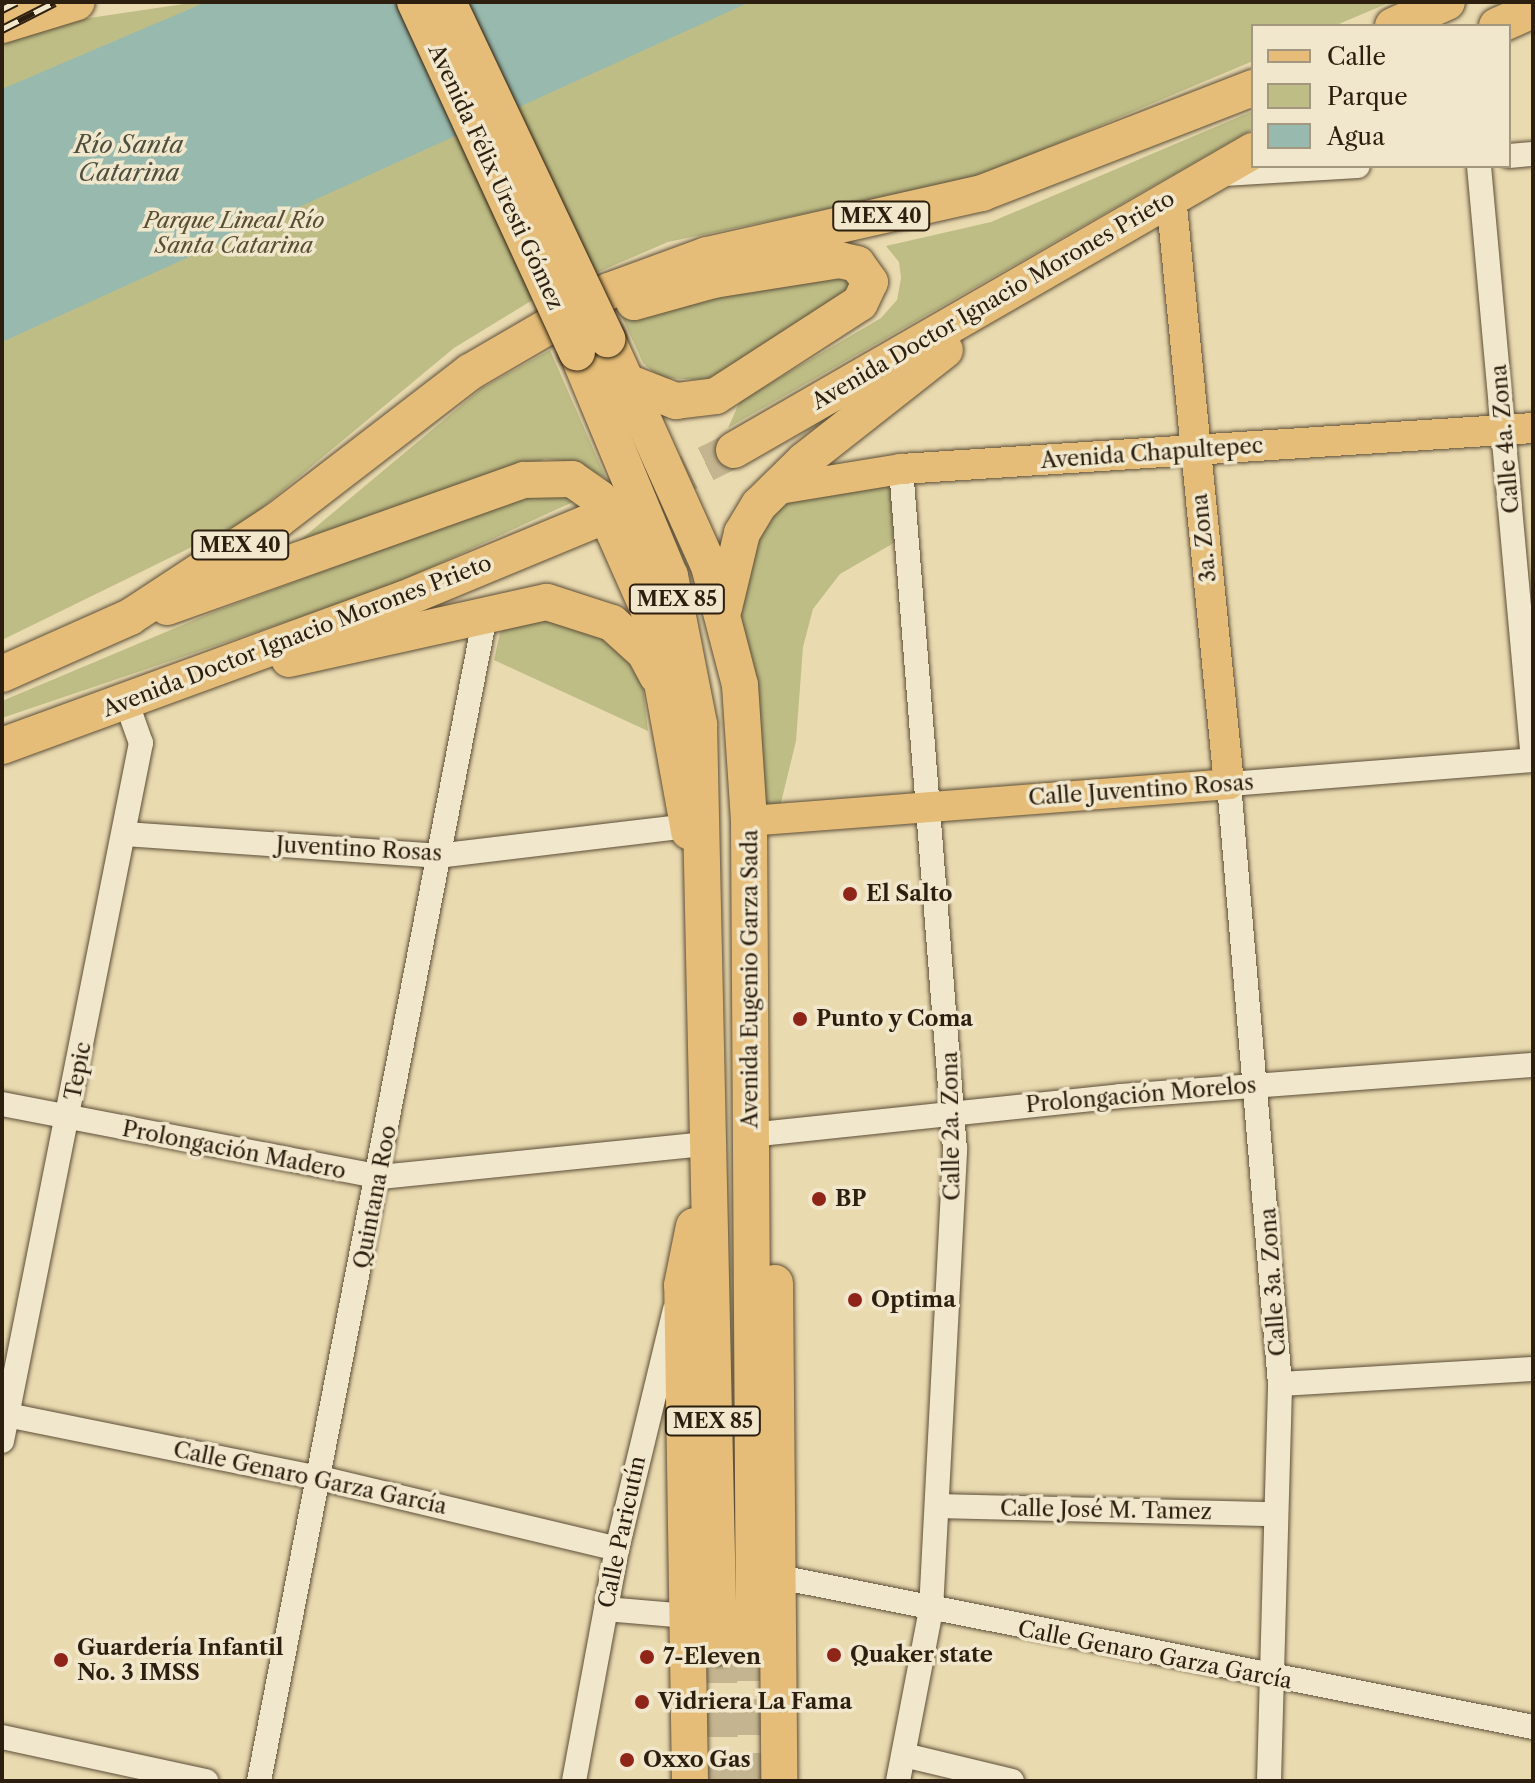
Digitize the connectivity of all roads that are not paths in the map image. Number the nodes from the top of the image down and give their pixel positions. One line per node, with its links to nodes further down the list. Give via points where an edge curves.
1 (77, 2): 8 (highway)
2 (415, 2): 19 (highway, Avenida Félix Uresti Gómez / MEX 85, bridge)
3 (448, 2): 19 (highway, Avenida Félix Uresti Gómez / MEX 85, bridge)
4 (1447, 2): 6 (highway)
5 (1533, 10): 7 (highway)
6 (1398, 24)
7 (1502, 24)
8 (2, 25)
9 (1251, 89): 18 (highway, MEX 40, via 982,193 676,264)
10 (1251, 152): 15 (highway, Avenida Doctor Ignacio Morones Prieto)
11 (1533, 154): 12 (street)
12 (1511, 156)
13 (1325, 168): 15 (street)
14 (1479, 168): 21 (street, Calle 4a. Zona)
15 (1208, 175): 16 (highway, Avenida Doctor Ignacio Morones Prieto)
16 (1171, 197): 17 (highway, Avenida Doctor Ignacio Morones Prieto); 22 (main road, 3a. Zona)
17 (1037, 277): 23 (highway, Avenida Doctor Ignacio Morones Prieto); 25 (highway)
18 (511, 344): 20 (highway, via 714,280 840,260 866,272 870,282 860,303 724,392 676,401); 29 (highway, MEX 40, via 279,519)
19 (592, 345): 20 (highway, Avenida Eugenio Garza Sada / MEX 85); 42 (highway, Avenida Eugenio Garza Sada / MEX 85, via 680,608 699,724)
20 (627, 382): 27 (highway, Avenida Eugenio Garza Sada / MEX 85)
21 (1519, 421): 22 (main road, Avenida Chapultepec); 35 (street, Calle 4a. Zona)
22 (1195, 442): 24 (main road, Avenida Chapultepec); 36 (main road, 3a. Zona)
23 (734, 450)
24 (901, 469): 25 (main road, Avenida Chapultepec); 37 (street, Calle 2a. Zona)
25 (773, 490): 27 (highway, via 742,533)
26 (590, 522): 30 (highway, Avenida Doctor Ignacio Morones Prieto)
27 (724, 608): 38 (highway, Avenida Eugenio Garza Sada / MEX 85, via 740,685)
28 (486, 611): 30 (highway, via 355,647); 32 (highway, via 547,602 590,611 630,637); 41 (street, Quintana Roo)
29 (130, 617): 31 (highway, MEX 40); 32 (highway, via 257,578 516,482 556,476 587,486 608,515 649,611)
30 (216, 669): 33 (highway, Avenida Doctor Ignacio Morones Prieto)
31 (2, 674)
32 (660, 682): 39 (highway)
33 (126, 701): 34 (highway, Avenida Doctor Ignacio Morones Prieto); 40 (street, Tepic, via 141,743)
34 (2, 746)
35 (1533, 760): 36 (street, Calle Juventino Rosas)
36 (1229, 784): 37 (main road, Calle Juventino Rosas); 44 (street, Calle 3a. Zona)
37 (926, 806): 38 (main road, Calle Juventino Rosas); 46 (street, Calle 2a. Zona)
38 (749, 821): 48 (highway, Avenida Eugenio Garza Sada / MEX 85)
39 (687, 826): 41 (street, Juventino Rosas); 42 (highway)
40 (125, 834): 41 (street, Juventino Rosas); 47 (street, Tepic)
41 (437, 856): 50 (street, Quintana Roo)
42 (705, 865): 49 (highway, Avenida Eugenio Garza Sada / MEX 85)
43 (1533, 1065): 44 (street, Prolongación Morelos)
44 (1256, 1084): 46 (street, Prolongación Morelos); 55 (street, Calle 3a. Zona)
45 (2, 1104): 47 (street, Prolongación Madero)
46 (955, 1113): 48 (street, Prolongación Morelos); 59 (street, Calle 2a. Zona)
47 (69, 1119): 50 (street, Prolongación Madero); 56 (street, Tepic)
48 (750, 1135): 52 (highway, Avenida Eugenio Garza Sada / MEX 85)
49 (706, 1144): 50 (street, Prolongación Madero); 51 (highway, Avenida Eugenio Garza Sada / MEX 85)
50 (380, 1177): 58 (street, Quintana Roo)
51 (706, 1194): 53 (highway); 67 (highway, Avenida Eugenio Garza Sada / MEX 85)
52 (750, 1194): 62 (highway, via 775,1274); 66 (highway, Avenida Eugenio Garza Sada / MEX 85)
53 (682, 1285): 61 (street, Calle Paricutín); 65 (highway)
54 (1533, 1369): 55 (street)
55 (1280, 1384): 60 (street, Calle 3a. Zona)
56 (5, 1414): 57 (street, Tepic); 58 (street, Calle Genaro Garza García)
57 (2, 1441)
58 (320, 1478): 61 (street, Calle Genaro Garza García); 74 (street, Quintana Roo)
59 (938, 1506): 60 (street, Calle José M. Tamez); 64 (street, Calle 2a. Zona)
60 (1273, 1514): 68 (street, Calle 3a. Zona)
61 (617, 1549): 63 (street, Calle Paricutín)
62 (779, 1577): 64 (street, Calle Genaro Garza García); 72 (highway)
63 (606, 1609): 65 (street); 75 (street, Calle Paricutín)
64 (931, 1610): 68 (street, Calle Genaro Garza García); 71 (street, Calle 2a. Zona)
65 (687, 1616): 76 (highway)
66 (754, 1645)
67 (719, 1647)
68 (1271, 1678): 69 (street, Calle Genaro Garza García); 79 (street, Calle 3a. Zona)
69 (1533, 1727)
70 (2, 1737): 73 (street)
71 (904, 1755): 77 (street, Calle 2a. Zona); 78 (street)
72 (775, 1777)
73 (206, 1781)
74 (259, 1781)
75 (574, 1781)
76 (690, 1781)
77 (898, 1781)
78 (1012, 1781)
79 (1269, 1781)

